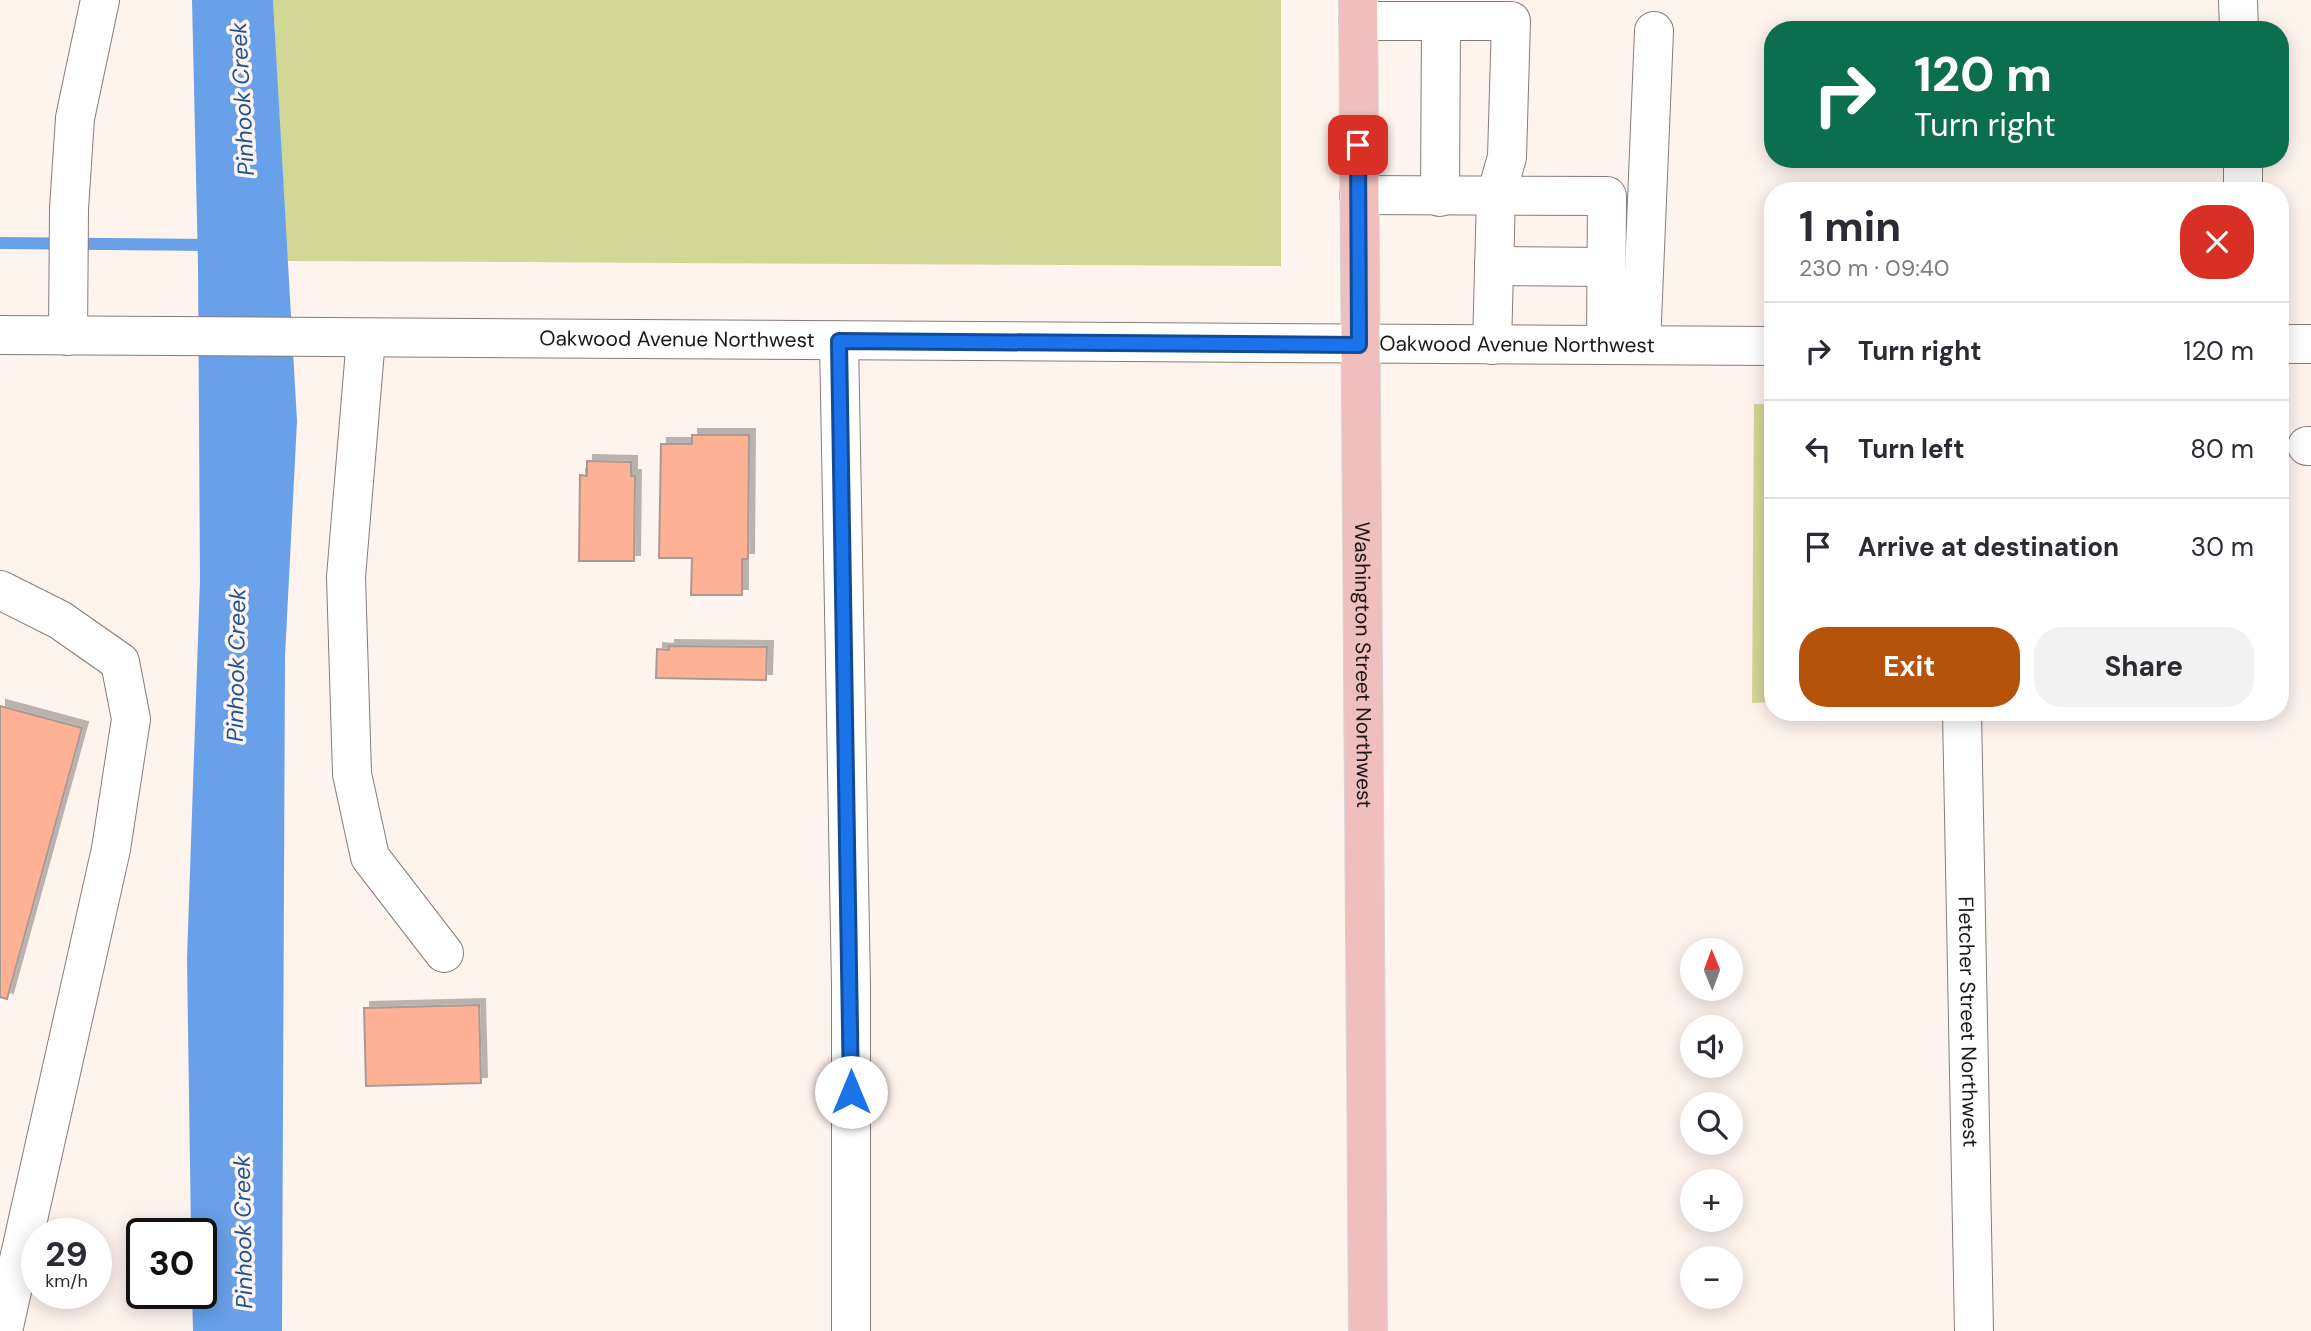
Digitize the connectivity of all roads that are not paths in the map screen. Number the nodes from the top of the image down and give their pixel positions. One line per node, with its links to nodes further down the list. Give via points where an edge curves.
1 (100, 0): 13 (street, via 75,118)
2 (2238, 0): 5 (street)
3 (1358, 11): 4 (street); 7 (main road, Washington Street Northwest)
4 (1441, 21): 8 (street, via 1511,21 1507,157); 9 (street)
5 (2239, 21)
6 (1654, 31): 20 (street)
7 (1359, 195): 9 (street); 18 (main road, Washington Street Northwest)
8 (1496, 196): 9 (street); 10 (street); 11 (street, via 1606,196)
9 (1440, 197)
10 (1494, 266): 11 (street); 19 (street)
11 (1606, 267): 20 (street)
12 (0, 335): 13 (street, Oakwood Avenue Northwest)
13 (68, 336): 14 (street, Oakwood Avenue Northwest)
14 (366, 338): 15 (street, Oakwood Avenue Northwest); 24 (street, via 346,577 352,774 370,857)
15 (839, 341): 18 (street, Oakwood Avenue Northwest); 26 (street, via 851,986)
16 (2289, 344): 17 (street)
17 (2311, 344)
18 (1359, 345): 19 (street, Oakwood Avenue Northwest); 27 (main road, Washington Street Northwest)
19 (1492, 345): 20 (street, Oakwood Avenue Northwest)
20 (1624, 345): 21 (street, Oakwood Avenue Northwest)
21 (1764, 346)
22 (0, 590): 25 (street, via 60,620 120,662 131,719 111,849)
23 (1962, 721): 28 (street, Fletcher Street Northwest)
24 (444, 953)
25 (2, 1331)
26 (851, 1331)
27 (1367, 1331)
28 (1974, 1331)

